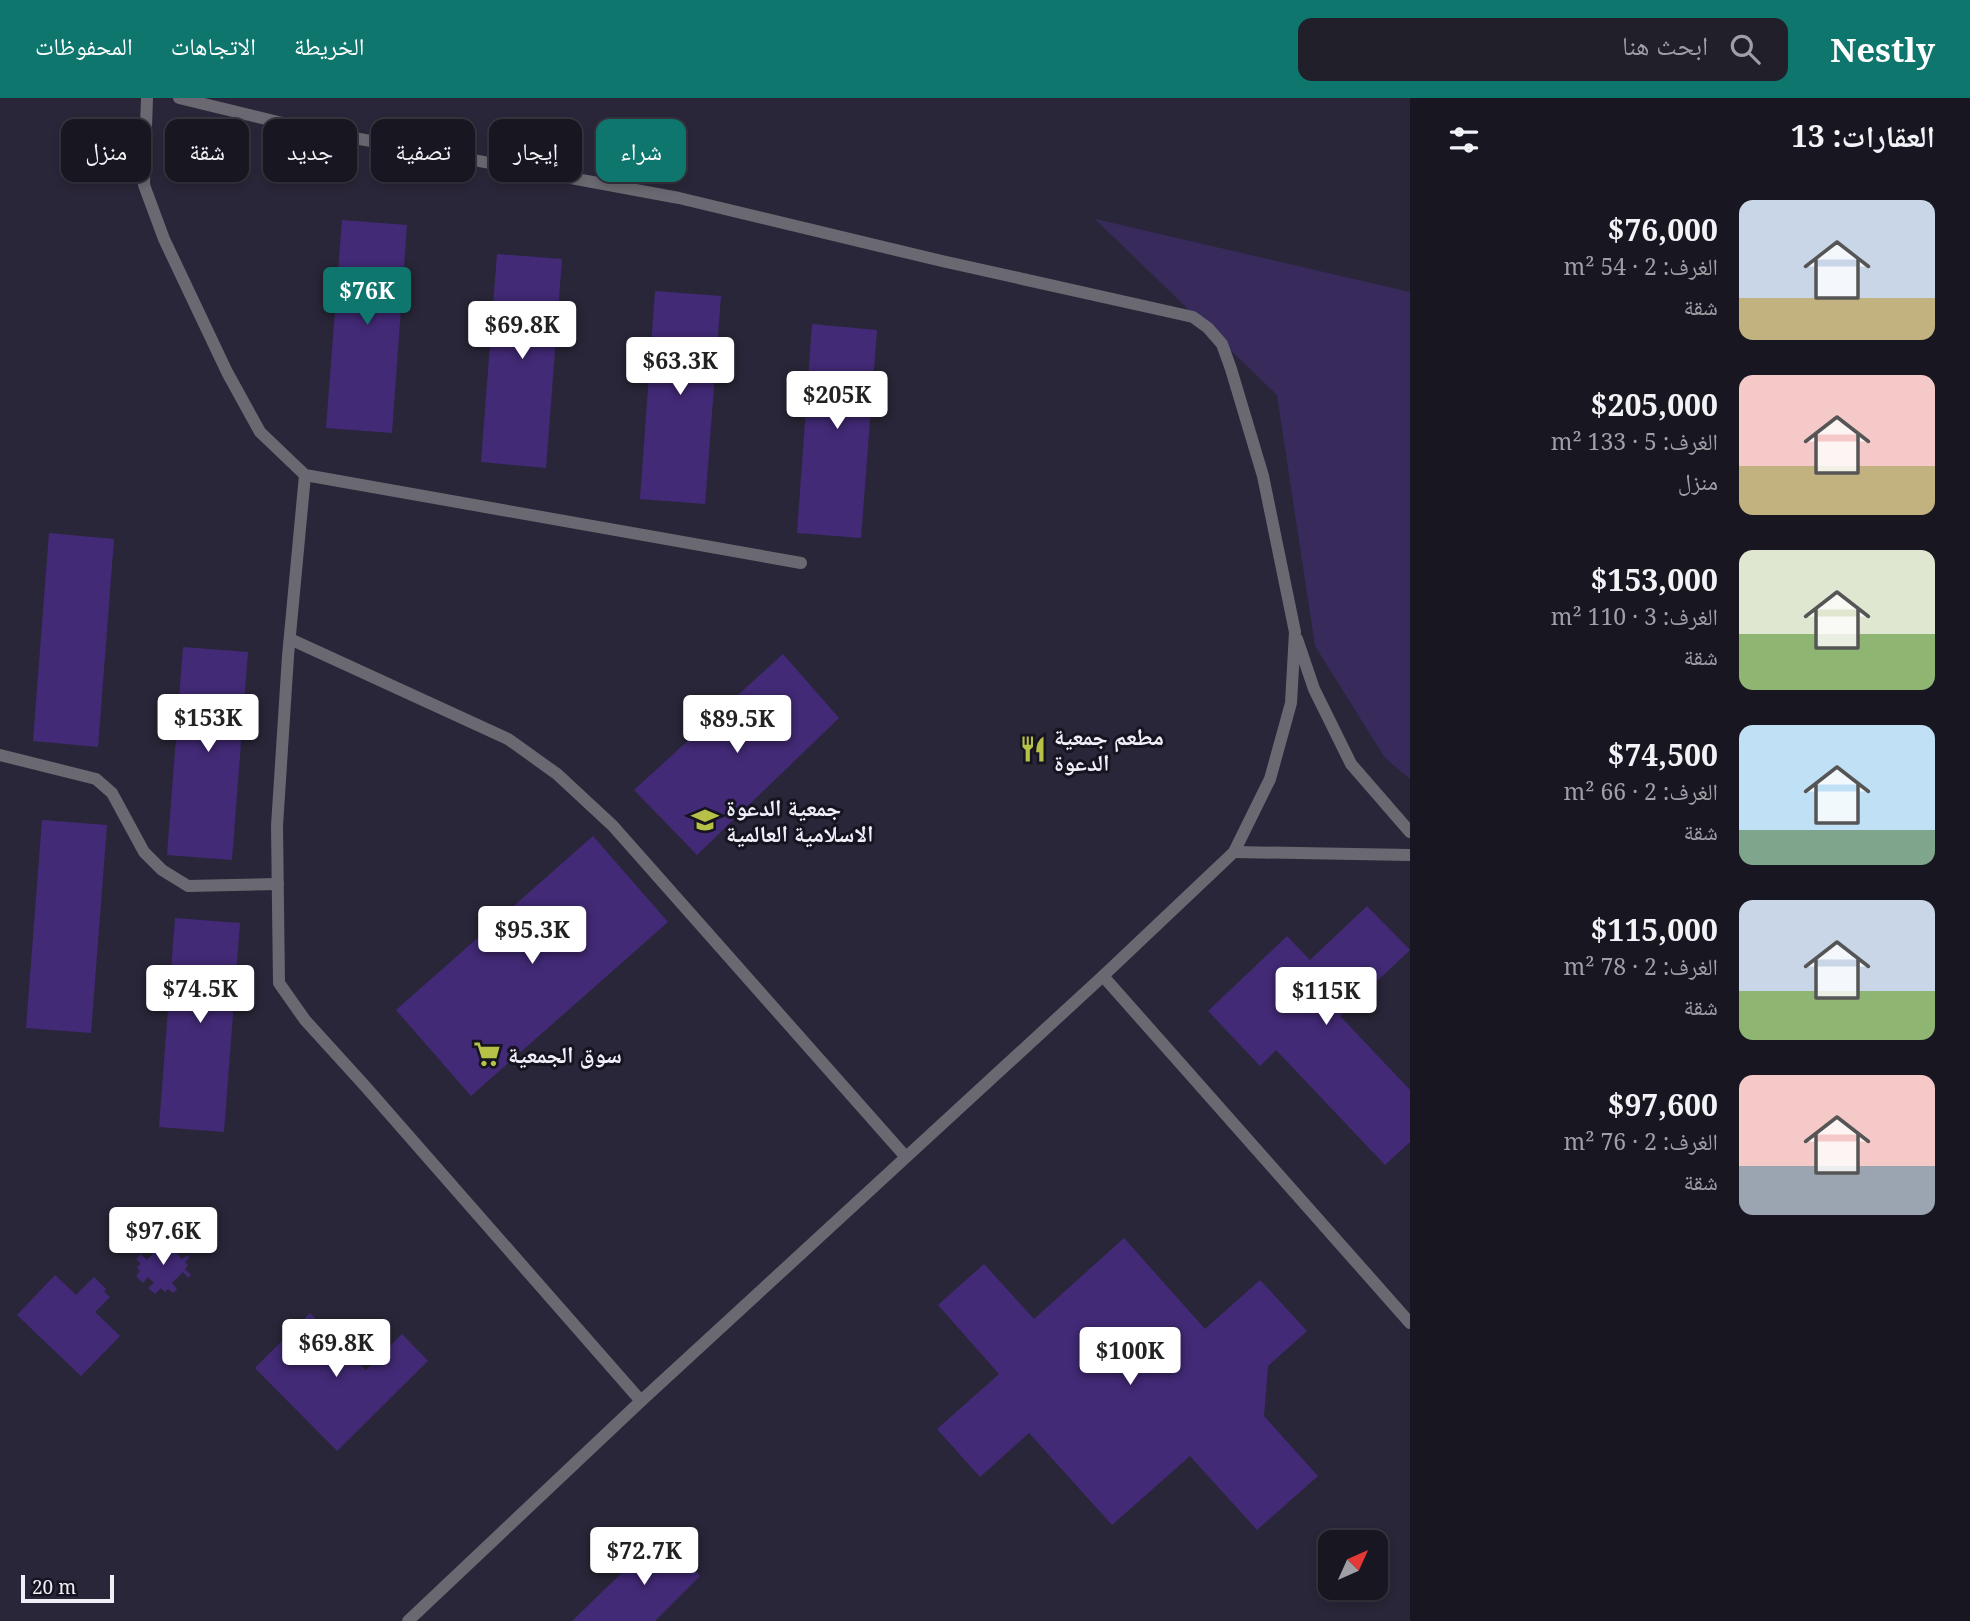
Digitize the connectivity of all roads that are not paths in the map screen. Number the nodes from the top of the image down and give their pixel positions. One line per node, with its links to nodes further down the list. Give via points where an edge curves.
1 (147, 98): 3 (lane, via 144,185 164,239 260,432)
2 (179, 98): 5 (lane, via 311,130 679,198 1193,317 1222,344 1231,369 1264,476)
3 (305, 475): 4 (lane); 6 (lane)
4 (801, 563)
5 (1295, 632): 8 (lane, via 1314,689 1351,764); 9 (lane, via 1291,703 1270,779)
6 (290, 639): 11 (lane, via 277,826); 13 (lane, via 508,739 557,774 613,825)
7 (0, 755): 11 (lane, via 96,779 112,793 144,852 188,886)
8 (1410, 832)
9 (1234, 852): 10 (lane); 12 (lane)
10 (1410, 855)
11 (278, 884): 15 (lane, via 279,983 285,992)
12 (1103, 976): 13 (lane); 14 (lane)
13 (905, 1156): 15 (lane)
14 (1410, 1323)
15 (641, 1401): 16 (lane)
16 (408, 1621)

